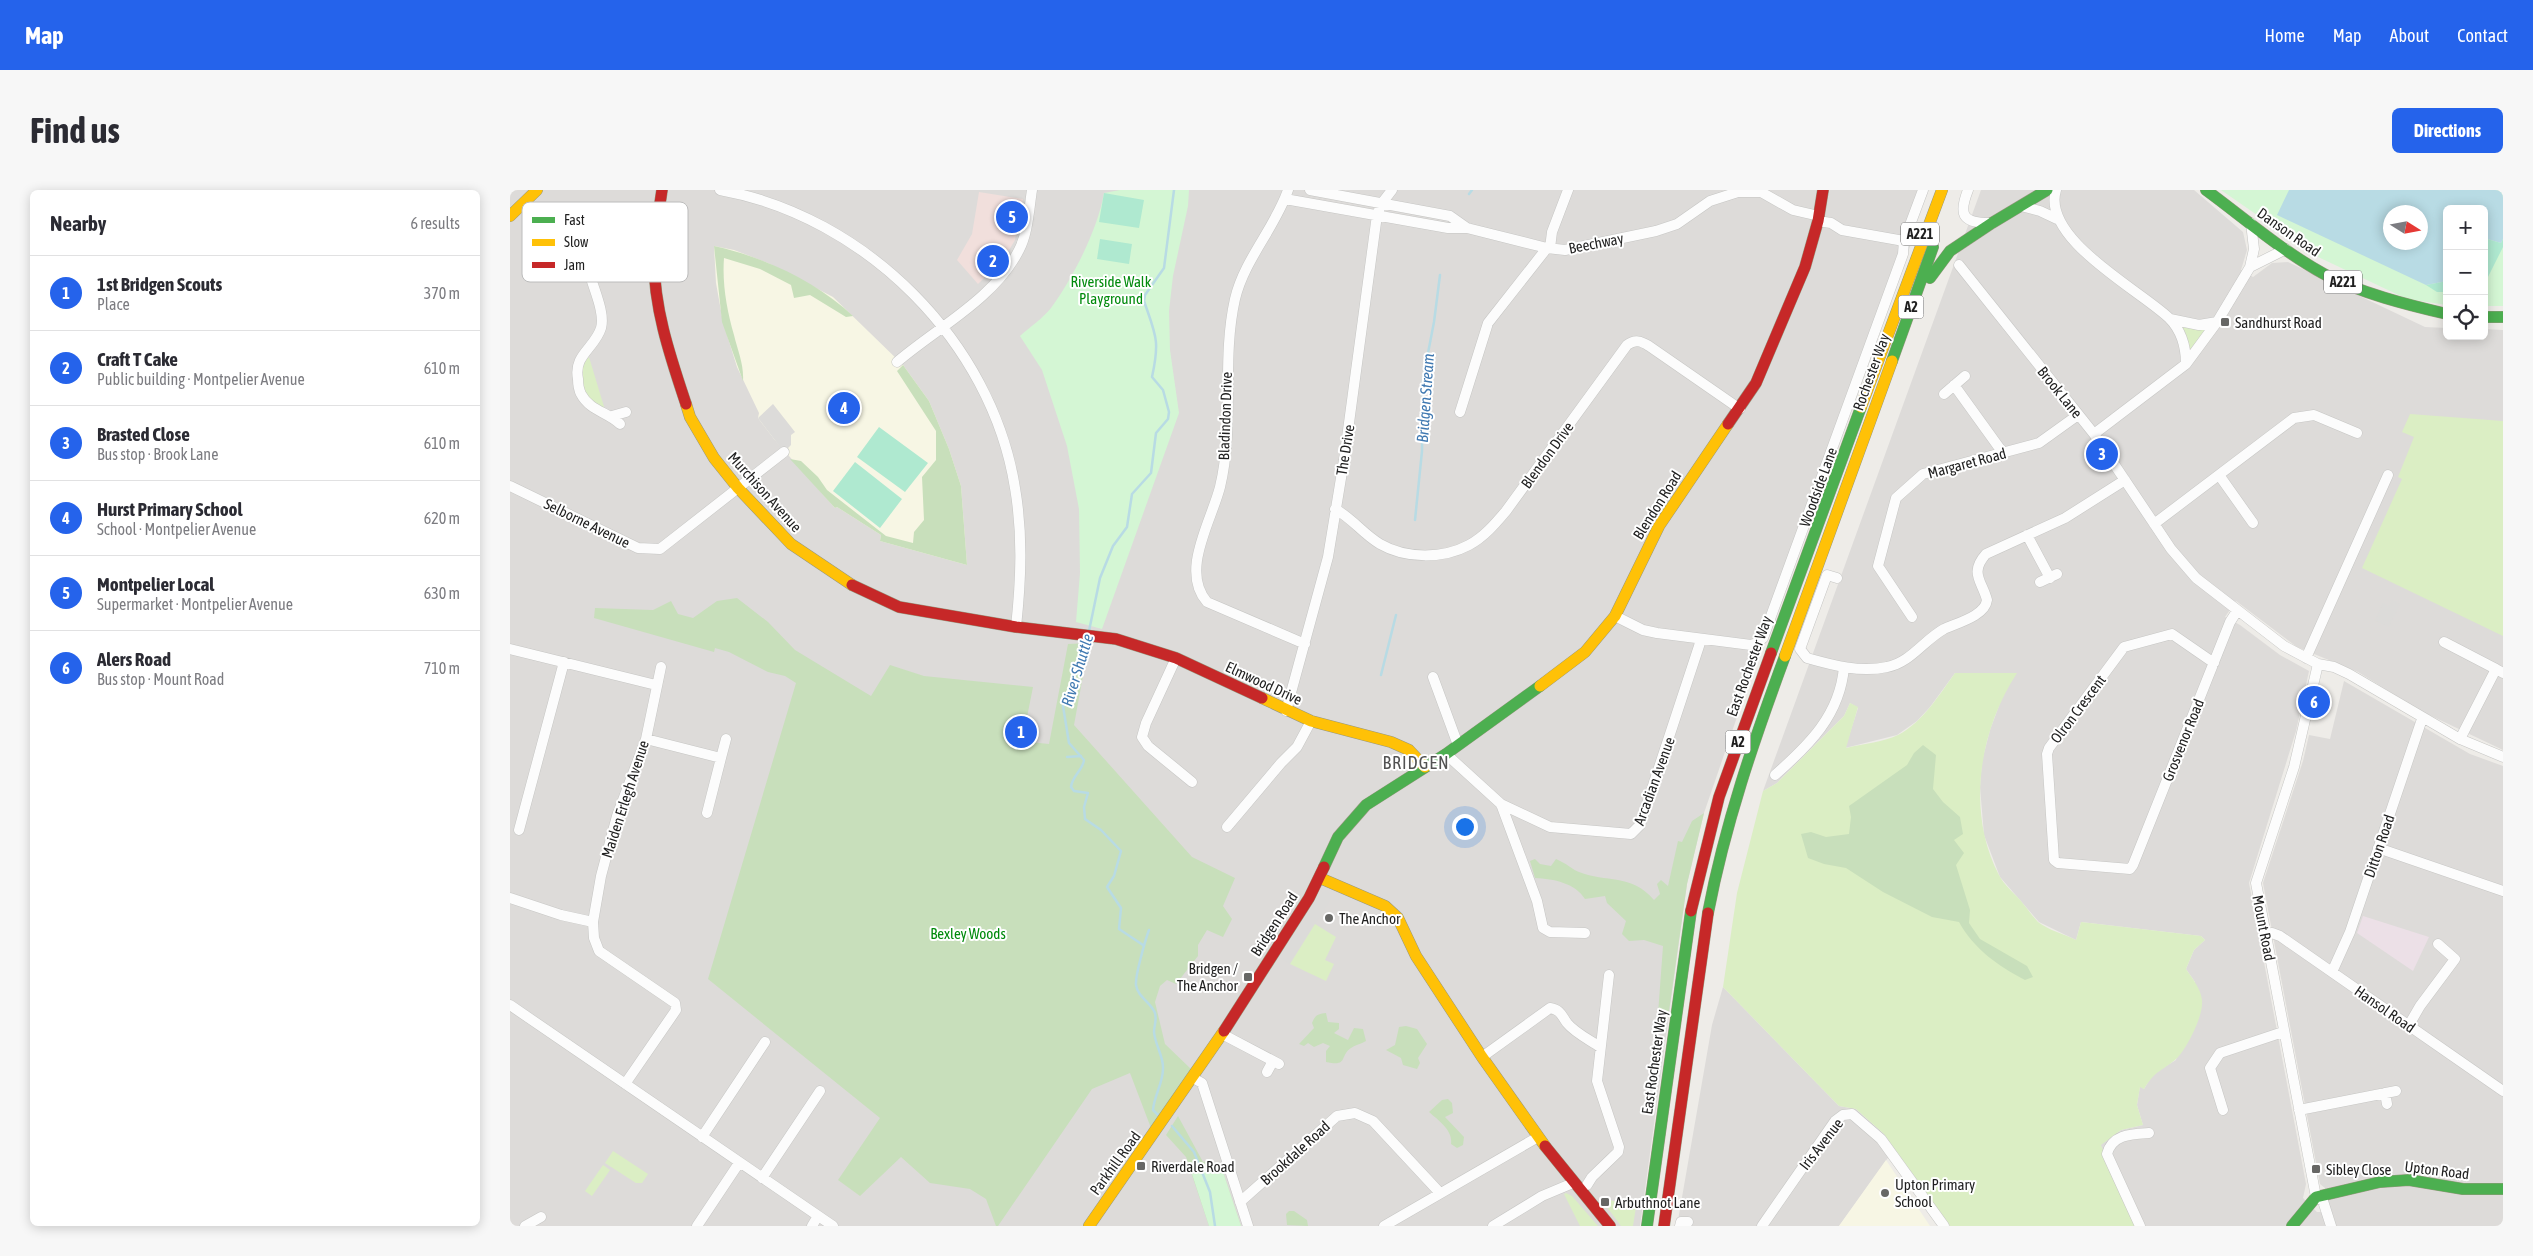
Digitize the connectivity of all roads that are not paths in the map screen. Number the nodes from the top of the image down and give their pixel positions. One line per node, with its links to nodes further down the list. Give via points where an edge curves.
1 (537, 190): 17 (main road)
2 (720, 190): 41 (street, via 784,209 824,226 858,246 913,293)
3 (1032, 190): 41 (street, via 1020,249 1007,271)
4 (1310, 190): 19 (street)
5 (1392, 190): 19 (street, The Drive)
6 (1568, 190): 29 (street)
7 (1823, 190): 23 (main road, Blendon Road)
8 (1923, 190): 28 (street, Woodside Lane)
9 (1935, 190): 33 (main road, A221)
10 (1942, 190): 33 (main road, A2)
11 (1953, 190): 53 (main road, Rochester Way / A2)
12 (1968, 190): 25 (street, via 1962,205 1965,217 1971,222)
13 (2047, 190): 20 (main road)
14 (2056, 190): 24 (street, via 2053,203)
15 (2206, 190): 26 (main road, Danson Road / A221)
16 (1287, 194): 22 (street); 76 (street, Bladindon Drive, via 1240,282 1235,299 1227,370 1228,423 1224,464 1213,514 1194,570 1201,595 1207,602)
17 (524, 202)
18 (522, 203): 21 (main road)
19 (1382, 203): 22 (street, The Drive); 27 (street, via 1450,216)
20 (2021, 206): 24 (street); 25 (main road)
21 (510, 214)
22 (1376, 215): 27 (street, via 1448,228); 63 (street, The Drive)
23 (1819, 218): 28 (street, Beechway, via 1842,230); 29 (street, Beechway, via 1793,210 1761,192 1738,192 1710,201 1672,226 1565,250); 47 (main road, Blendon Road, via 1805,267 1782,326 1756,383)
24 (2057, 219): 39 (street, via 2119,282)
25 (1992, 223): 53 (main road, via 1950,250 1938,262 1886,393)
26 (2251, 223): 30 (main road, Danson Road / A221); 32 (street, via 2254,249)
27 (1467, 228): 29 (street)
28 (1904, 241): 74 (street, Woodside Lane, via 1903,254 1765,634 1757,644 1751,645)
29 (1548, 248): 49 (street, Beechway, via 1488,323)
30 (2286, 249): 32 (street); 36 (main road, Danson Road / A221, via 2325,274 2352,286 2415,308)
31 (1959, 265): 50 (street, Brook Lane)
32 (2250, 267): 40 (street)
33 (1908, 278): 154 (main road, East Rochester Way / A2, via 1739,737 1710,827 1690,914)
34 (592, 282): 51 (street, via 602,320 600,329 577,364 577,376 580,393 589,404)
35 (656, 282): 62 (main road, Murchison Avenue, via 666,345 690,417 714,458)
36 (2443, 313)
37 (2488, 317): 38 (main road)
38 (2503, 317)
39 (2170, 319): 40 (street, via 2199,325); 43 (street, via 2183,340)
40 (2217, 322): 43 (street)
41 (943, 327): 42 (street); 72 (street, via 978,382 1001,433 1015,486 1021,534 1021,584)
42 (897, 362)
43 (2186, 364): 55 (street)
44 (1966, 376): 45 (street)
45 (1954, 385): 46 (street); 57 (street)
46 (1944, 394)
47 (1740, 409): 63 (street, Blendon Drive, via 1650,346 1632,342 1506,512 1470,545 1429,555 1397,550 1372,539); 70 (main road, Blendon Road, via 1659,526)
48 (626, 412): 51 (street)
49 (1460, 412)
50 (2078, 415): 55 (street, Brook Lane); 57 (street, Margaret Road, via 2039,444)
51 (612, 416): 52 (street)
52 (620, 424)
53 (1868, 424): 155 (main road, East Rochester Way / A2, via 1746,762 1727,826 1705,929)
54 (2357, 433): 59 (street, via 2314,415 2294,418)
55 (2094, 434): 60 (street, Brook Lane)
56 (784, 452): 62 (street, Selborne Avenue)
57 (2003, 453): 71 (street, Margaret Road, via 1923,474 1896,498 1878,566)
58 (2388, 474): 79 (street)
59 (2219, 475): 64 (street); 65 (street)
60 (2125, 480): 65 (street, Brook Lane); 66 (street, via 2065,518)
61 (510, 486): 62 (street, Selborne Avenue, via 638,548 660,549)
62 (738, 488): 72 (main road, Murchison Avenue, via 792,544 860,590 899,607)
63 (1335, 508): 76 (street, The Drive, via 1323,579)
64 (2253, 523)
65 (2154, 524): 69 (street, Brook Lane, via 2196,578)
66 (2026, 535): 68 (street); 84 (street, via 1991,551 1980,564 1978,577 1987,600 1983,610 1936,634 1907,659 1887,668)
67 (1837, 578): 84 (street, via 1828,575 1800,649 1807,658)
68 (2049, 578)
69 (2237, 611): 79 (street, Brook Lane); 81 (street, Grosvenor Road)
70 (1615, 616): 74 (street, Woodside Lane, via 1643,630); 94 (main road, Blendon Road, via 1574,663 1506,708)
71 (1912, 617)
72 (1016, 627): 73 (main road, Murchison Avenue)
73 (1085, 635): 78 (main road, Elmwood Drive, via 1135,644)
74 (1701, 640): 101 (street, Arcadian Avenue, via 1636,831 1621,834 1558,829)
75 (2444, 642): 85 (street)
76 (1304, 644): 88 (street, The Drive)
77 (510, 649): 80 (street)
78 (1176, 658): 88 (main road, Elmwood Drive); 100 (street, via 1142,737 1148,746)
79 (2306, 658): 82 (street, Brook Lane)
80 (564, 662): 87 (street); 104 (street)
81 (2214, 663): 106 (street, Grosvenor Road); 106 (street, Olron Crescent, via 2172,634 2129,644 2049,748 2054,860 2058,863)
82 (2318, 664): 89 (street, Brook Lane, via 2334,667 2359,680); 112 (street, Mount Road, via 2294,767 2256,883)
83 (661, 667): 87 (street, Maiden Erlegh Avenue)
84 (1844, 668): 99 (street, via 1843,686 1826,721 1801,752)
85 (2499, 671): 92 (street)
86 (1433, 677): 94 (street)
87 (656, 686): 91 (street, Maiden Erlegh Avenue)
88 (1286, 711): 90 (main road, Elmwood Drive)
89 (2422, 719): 92 (street, Brook Lane); 105 (street, Ditton Road)
90 (1311, 721): 98 (main road, Elmwood Drive, via 1391,742 1410,751); 103 (street, via 1297,747)
91 (646, 739): 97 (street); 110 (street, Maiden Erlegh Avenue, via 613,829)
92 (2460, 739): 96 (street, Brook Lane)
93 (726, 740): 97 (street)
94 (1458, 745): 95 (main road, Blendon Road)
95 (1446, 754): 98 (main road, Blendon Road); 101 (street, Arcadian Avenue)
96 (2503, 757)
97 (721, 758): 102 (street)
98 (1425, 767): 107 (main road, Bridgen Road, via 1366,805 1353,818 1338,837)
99 (1775, 774)
100 (1192, 782)
101 (1501, 804): 111 (street, via 1537,901 1543,928 1550,932)
102 (707, 813)
103 (1227, 827)
104 (520, 830)
105 (2378, 848): 108 (street); 114 (street, Ditton Road, via 2350,932)
106 (2130, 869)
107 (1320, 878): 119 (main road, Bridgen Road); 122 (main road, via 1385,906 1398,918 1416,956)
108 (2503, 891)
109 (510, 898): 110 (street)
110 (593, 922): 125 (street, Maiden Erlegh Avenue, via 598,951 675,1003 676,1010)
111 (1585, 933)
112 (2265, 934): 114 (street, Hansol Road, via 2280,936); 118 (street, Mount Road)
113 (2438, 944): 117 (street, via 2455,958)
114 (2332, 972): 117 (street, Hansol Road)
115 (1609, 975): 121 (street)
116 (510, 1005): 125 (street)
117 (2409, 1025): 128 (street, Hansol Road)
118 (2283, 1032): 129 (street, via 2220,1053 2210,1068); 130 (street, Mount Road)
119 (1222, 1034): 123 (street, via 1276,1063); 124 (main road, Bridgen Road)
120 (765, 1042): 133 (street)
121 (1600, 1047): 122 (street, via 1567,1023 1557,1010 1550,1008); 138 (street, via 1597,1086 1619,1147)
122 (1482, 1057): 134 (main road)
123 (1268, 1072)
124 (1193, 1078): 131 (main road, Bridgen Road); 142 (street, via 1202,1083)
125 (625, 1084): 133 (street)
126 (820, 1091): 136 (street)
127 (2396, 1091): 130 (street, via 2386,1099)
128 (2503, 1091)
129 (2222, 1110)
130 (2299, 1110): 141 (street, Mount Road)
131 (1166, 1118): 150 (main road, Parkhill Road)
132 (2149, 1133): 158 (street, via 2118,1138 2107,1154)
133 (702, 1137): 135 (street)
134 (1538, 1137): 137 (main road); 140 (street)
135 (739, 1163): 136 (street); 147 (street)
136 (762, 1178): 143 (street)
137 (1573, 1183): 145 (street, via 1542,1196); 153 (main road)
138 (1587, 1185)
139 (2503, 1189): 141 (main road, Upton Road, via 2463,1189 2396,1180)
140 (1440, 1193): 142 (street, Brookdale Road, via 1373,1122 1362,1114 1348,1112 1330,1121); 152 (street)
141 (2316, 1197): 159 (main road); 160 (street, via 2323,1201)
142 (1240, 1202): 151 (street)
143 (818, 1216): 148 (street); 149 (street)
144 (541, 1217): 146 (street)
145 (1497, 1225)
146 (525, 1226)
147 (697, 1226)
148 (812, 1226)
149 (833, 1226)
150 (1089, 1226)
151 (1248, 1226)
152 (1384, 1226)
153 (1610, 1226)
154 (1647, 1226)
155 (1664, 1226)
156 (1762, 1226): 157 (street, Iris Avenue, via 1835,1121 1843,1115 1852,1114 1881,1140)
157 (1944, 1226)
158 (2140, 1226)
159 (2292, 1226)
160 (2332, 1226)

